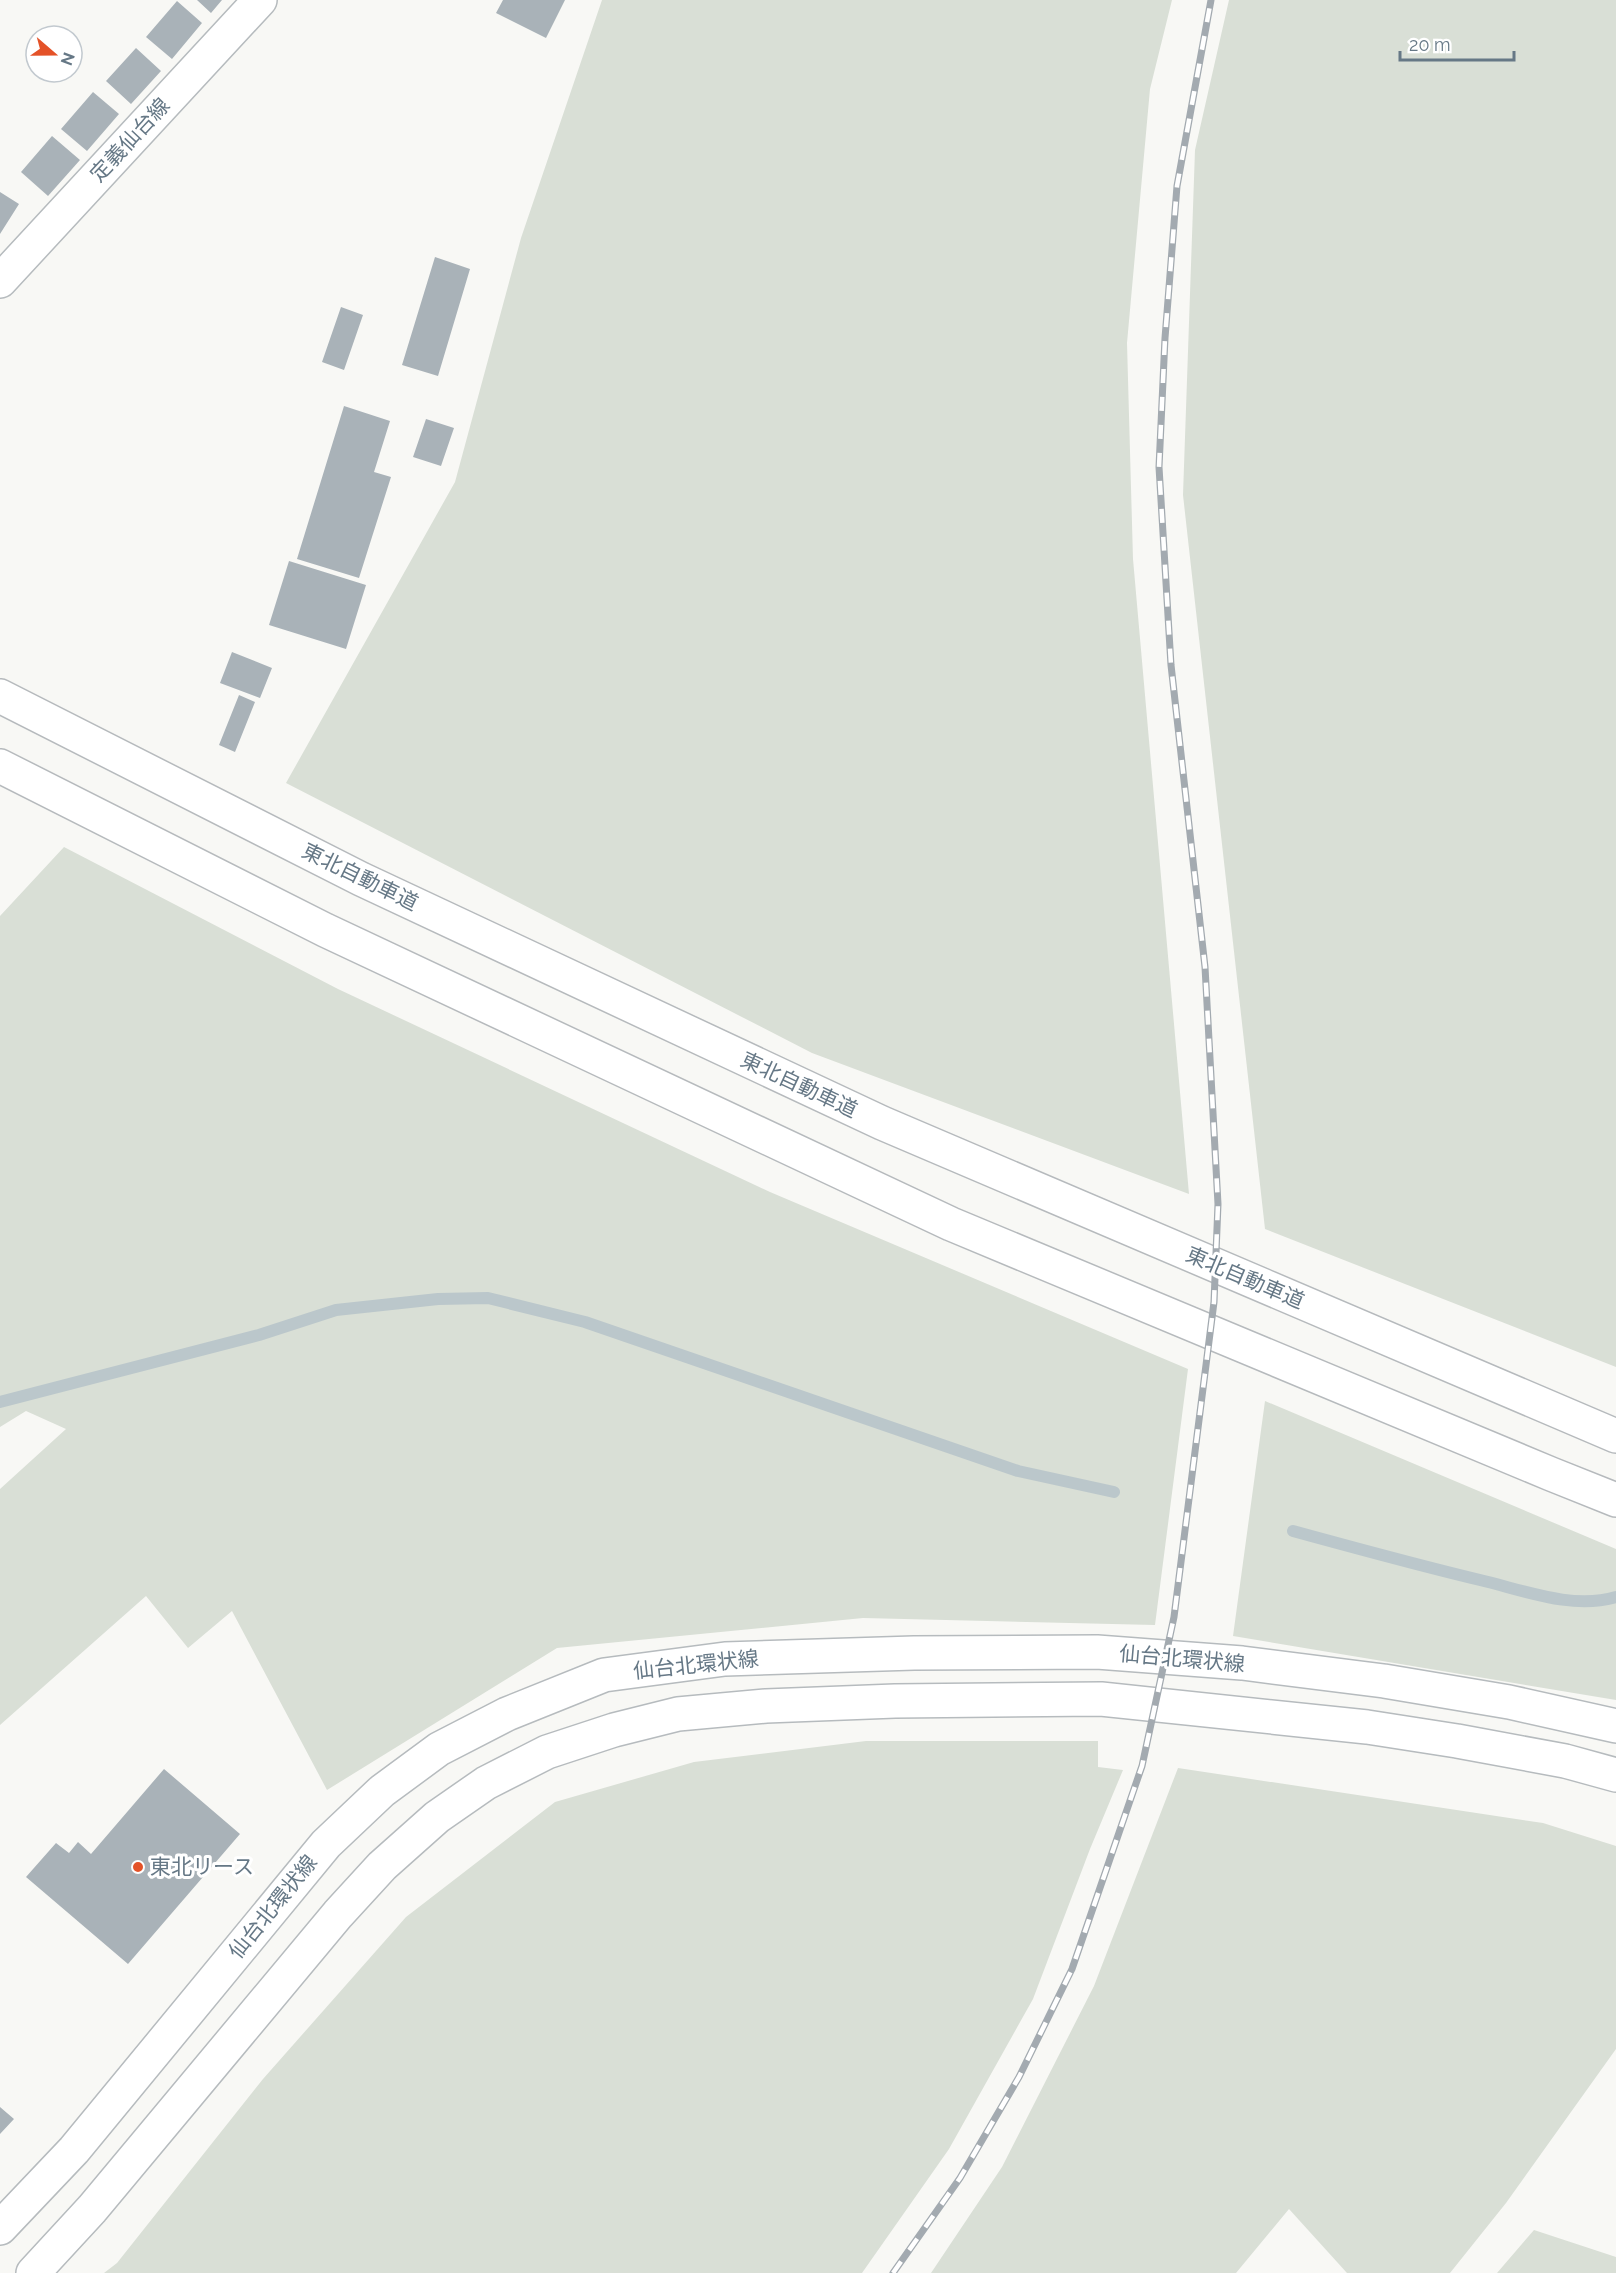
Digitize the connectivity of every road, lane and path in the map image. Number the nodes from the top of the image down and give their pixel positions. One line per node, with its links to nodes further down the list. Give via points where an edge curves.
1 (260, 0): 2 (main road, 定義仙台線)
2 (0, 281)
3 (0, 696): 5 (main road, 東北自動車道, via 361,879 882,1123)
4 (0, 766): 6 (main road, via 325,930 951,1224)
5 (1616, 1436)
6 (1616, 1500)
7 (1616, 1726): 9 (main road, 仙台北環状線, via 1509,1702 1384,1681 1242,1663 1097,1652 725,1659 604,1675 507,1714 439,1749 382,1791 326,1844 74,2150)
8 (1616, 1775): 10 (main road, via 1565,1761 1378,1729 1101,1699 766,1706 678,1714 614,1730 547,1752 486,1783 437,1817 382,1866 92,2209)
9 (0, 2228)
10 (33, 2273)

